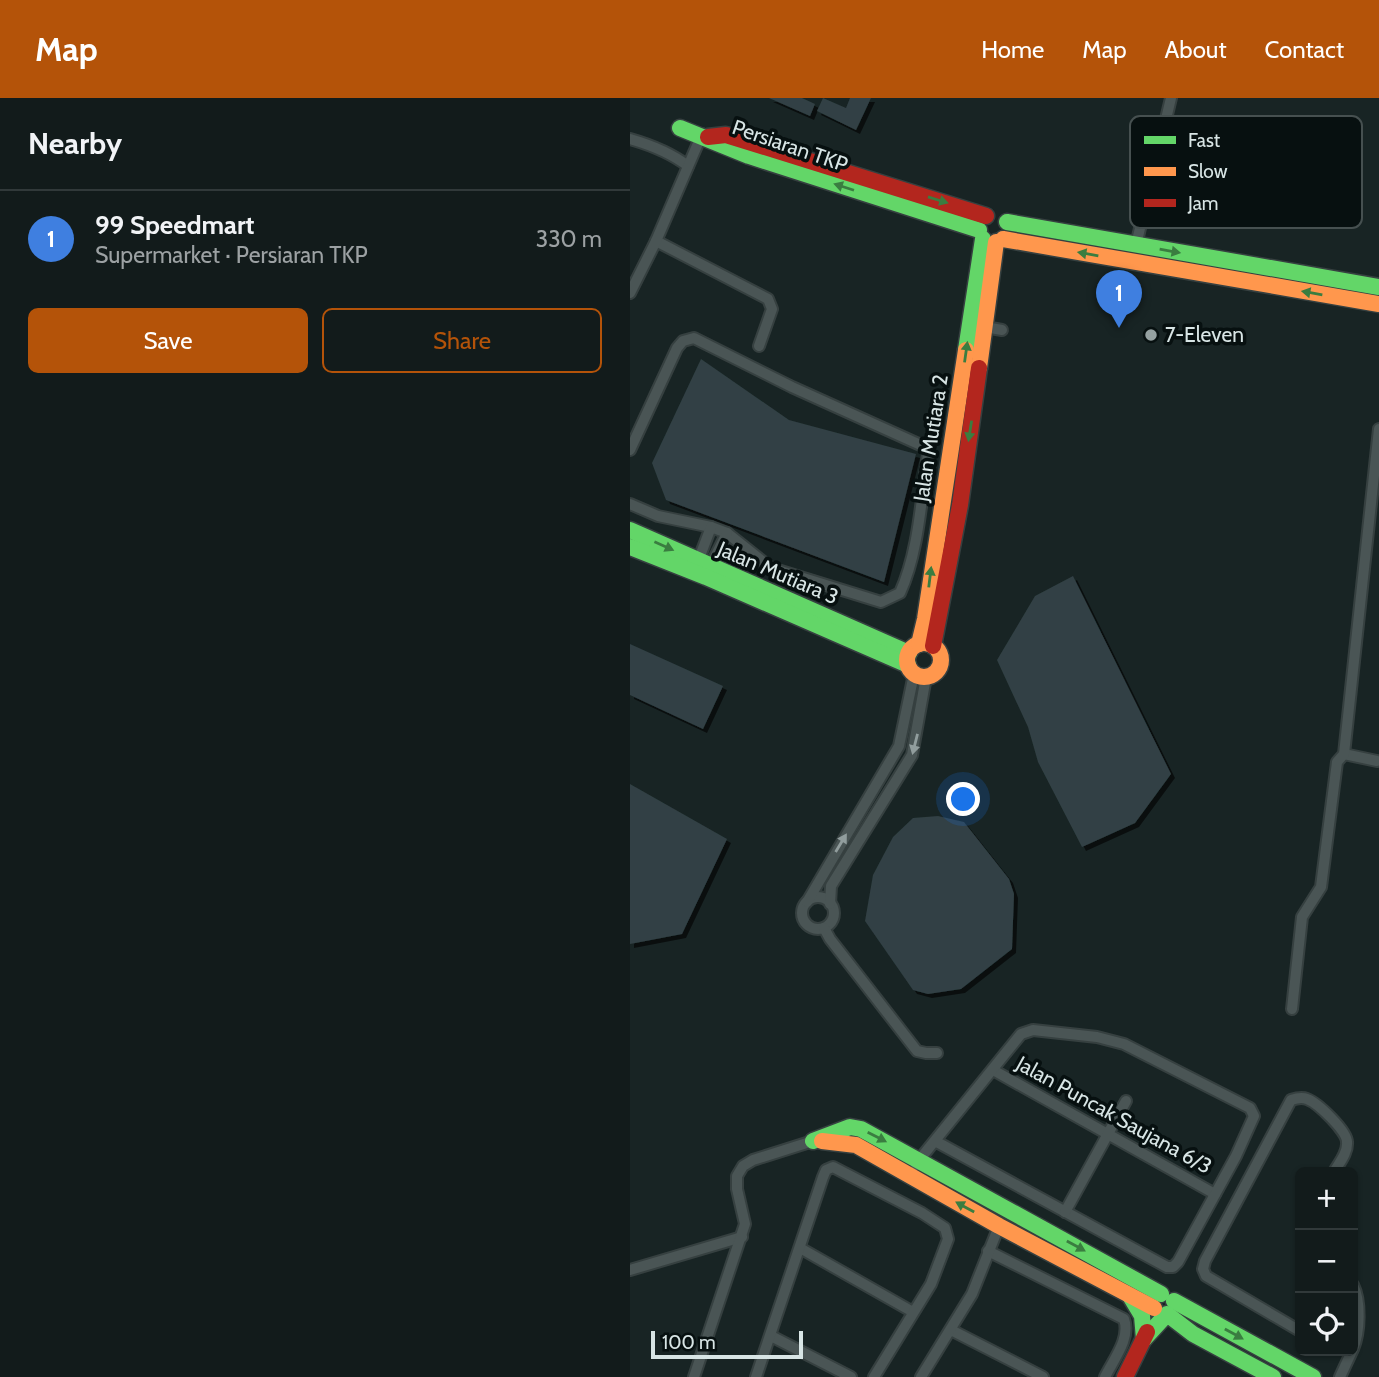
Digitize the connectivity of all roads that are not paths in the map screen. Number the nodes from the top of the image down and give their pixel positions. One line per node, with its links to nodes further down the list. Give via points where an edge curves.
1 (1171, 98): 2 (street)
2 (1167, 116)
3 (680, 128): 4 (street, Persiaran TKP)
4 (705, 135): 6 (street); 8 (street, Persiaran TKP, via 749,156 893,194)
5 (630, 139): 6 (street)
6 (690, 162): 9 (street)
7 (1140, 228): 10 (street)
8 (989, 233): 10 (street, via 1000,215 1007,222); 13 (street, Persiaran TKP, one-way to 8); 14 (street, Jalan Mutiara 2); 25 (street, Jalan Mutiara 2, one-way to 8)
9 (656, 241): 12 (street); 16 (street, via 768,299 772,309)
10 (1136, 245): 11 (street, one-way to 11)
11 (1379, 287)
12 (630, 293)
13 (1379, 304)
14 (985, 327): 15 (street); 25 (street, Jalan Mutiara 2, one-way to 25, via 960,505)
15 (1002, 330)
16 (759, 346)
17 (1379, 429): 26 (street)
18 (630, 450): 22 (street, via 677,348 694,338 925,447 928,454 905,583 900,593 881,602 771,568)
19 (630, 505): 20 (street)
20 (711, 527): 22 (street); 24 (street)
21 (630, 530): 24 (street, Jalan Mutiara 3, one-way to 24)
22 (727, 533): 24 (street)
23 (630, 547): 24 (street, Jalan Mutiara 3)
24 (702, 569): 25 (street, Jalan Mutiara 3)
25 (918, 660): 28 (street, one-way to 25, via 899,746); 29 (street, one-way to 29, via 912,755 831,886)
26 (1343, 754): 27 (street); 31 (street, via 1337,762 1321,887 1302,917)
27 (1377, 761)
28 (807, 902): 29 (street, via 819,898); 30 (street, via 806,923)
29 (831, 904): 30 (street, via 834,916)
30 (824, 928): 32 (street, via 917,1051)
31 (1293, 1009)
32 (937, 1053)
33 (993, 1070): 35 (street, Jalan Puncak Saujana 6/3); 37 (street); 41 (street, via 1021,1034 1033,1030 1097,1038 1124,1044 1250,1108 1252,1123)
34 (1126, 1101): 35 (street)
35 (1108, 1135): 41 (street, Jalan Puncak Saujana 6/3); 42 (street)
36 (813, 1141): 38 (street, one-way to 38, via 850,1128 861,1129); 40 (street, via 856,1145); 44 (street, via 743,1166 737,1176 745,1224)
37 (935, 1141): 38 (street); 42 (street)
38 (920, 1159): 40 (street); 49 (street, one-way to 49)
39 (1337, 1167): 51 (street, via 1348,1140 1342,1129 1310,1100 1291,1100 1205,1261 1206,1276)
40 (910, 1177): 43 (street, one-way to 40)
41 (1215, 1194): 42 (street, via 1172,1267)
42 (1065, 1212)
43 (999, 1226): 46 (street); 48 (street)
44 (742, 1237): 47 (street); 57 (street)
45 (800, 1248): 50 (street); 50 (street, via 822,1177 833,1167 922,1213 945,1228 948,1239 931,1284); 54 (street)
46 (988, 1251): 52 (street, via 972,1294); 63 (street, via 1124,1319 1125,1336)
47 (630, 1270)
48 (1128, 1294): 49 (street); 55 (street, via 1142,1316)
49 (1162, 1306): 53 (street); 55 (street); 66 (street, one-way to 66)
50 (913, 1312): 60 (street)
51 (1295, 1328)
52 (951, 1329): 61 (street); 62 (street)
53 (1193, 1334): 55 (street, via 1165,1331); 65 (street)
54 (771, 1336): 58 (street); 59 (street)
55 (1144, 1339): 64 (street)
56 (1349, 1356): 67 (street)
57 (694, 1377)
58 (756, 1377)
59 (851, 1377)
60 (874, 1377)
61 (921, 1377)
62 (1042, 1377)
63 (1105, 1377)
64 (1125, 1377)
65 (1273, 1377)
66 (1313, 1377)
67 (1340, 1377)

